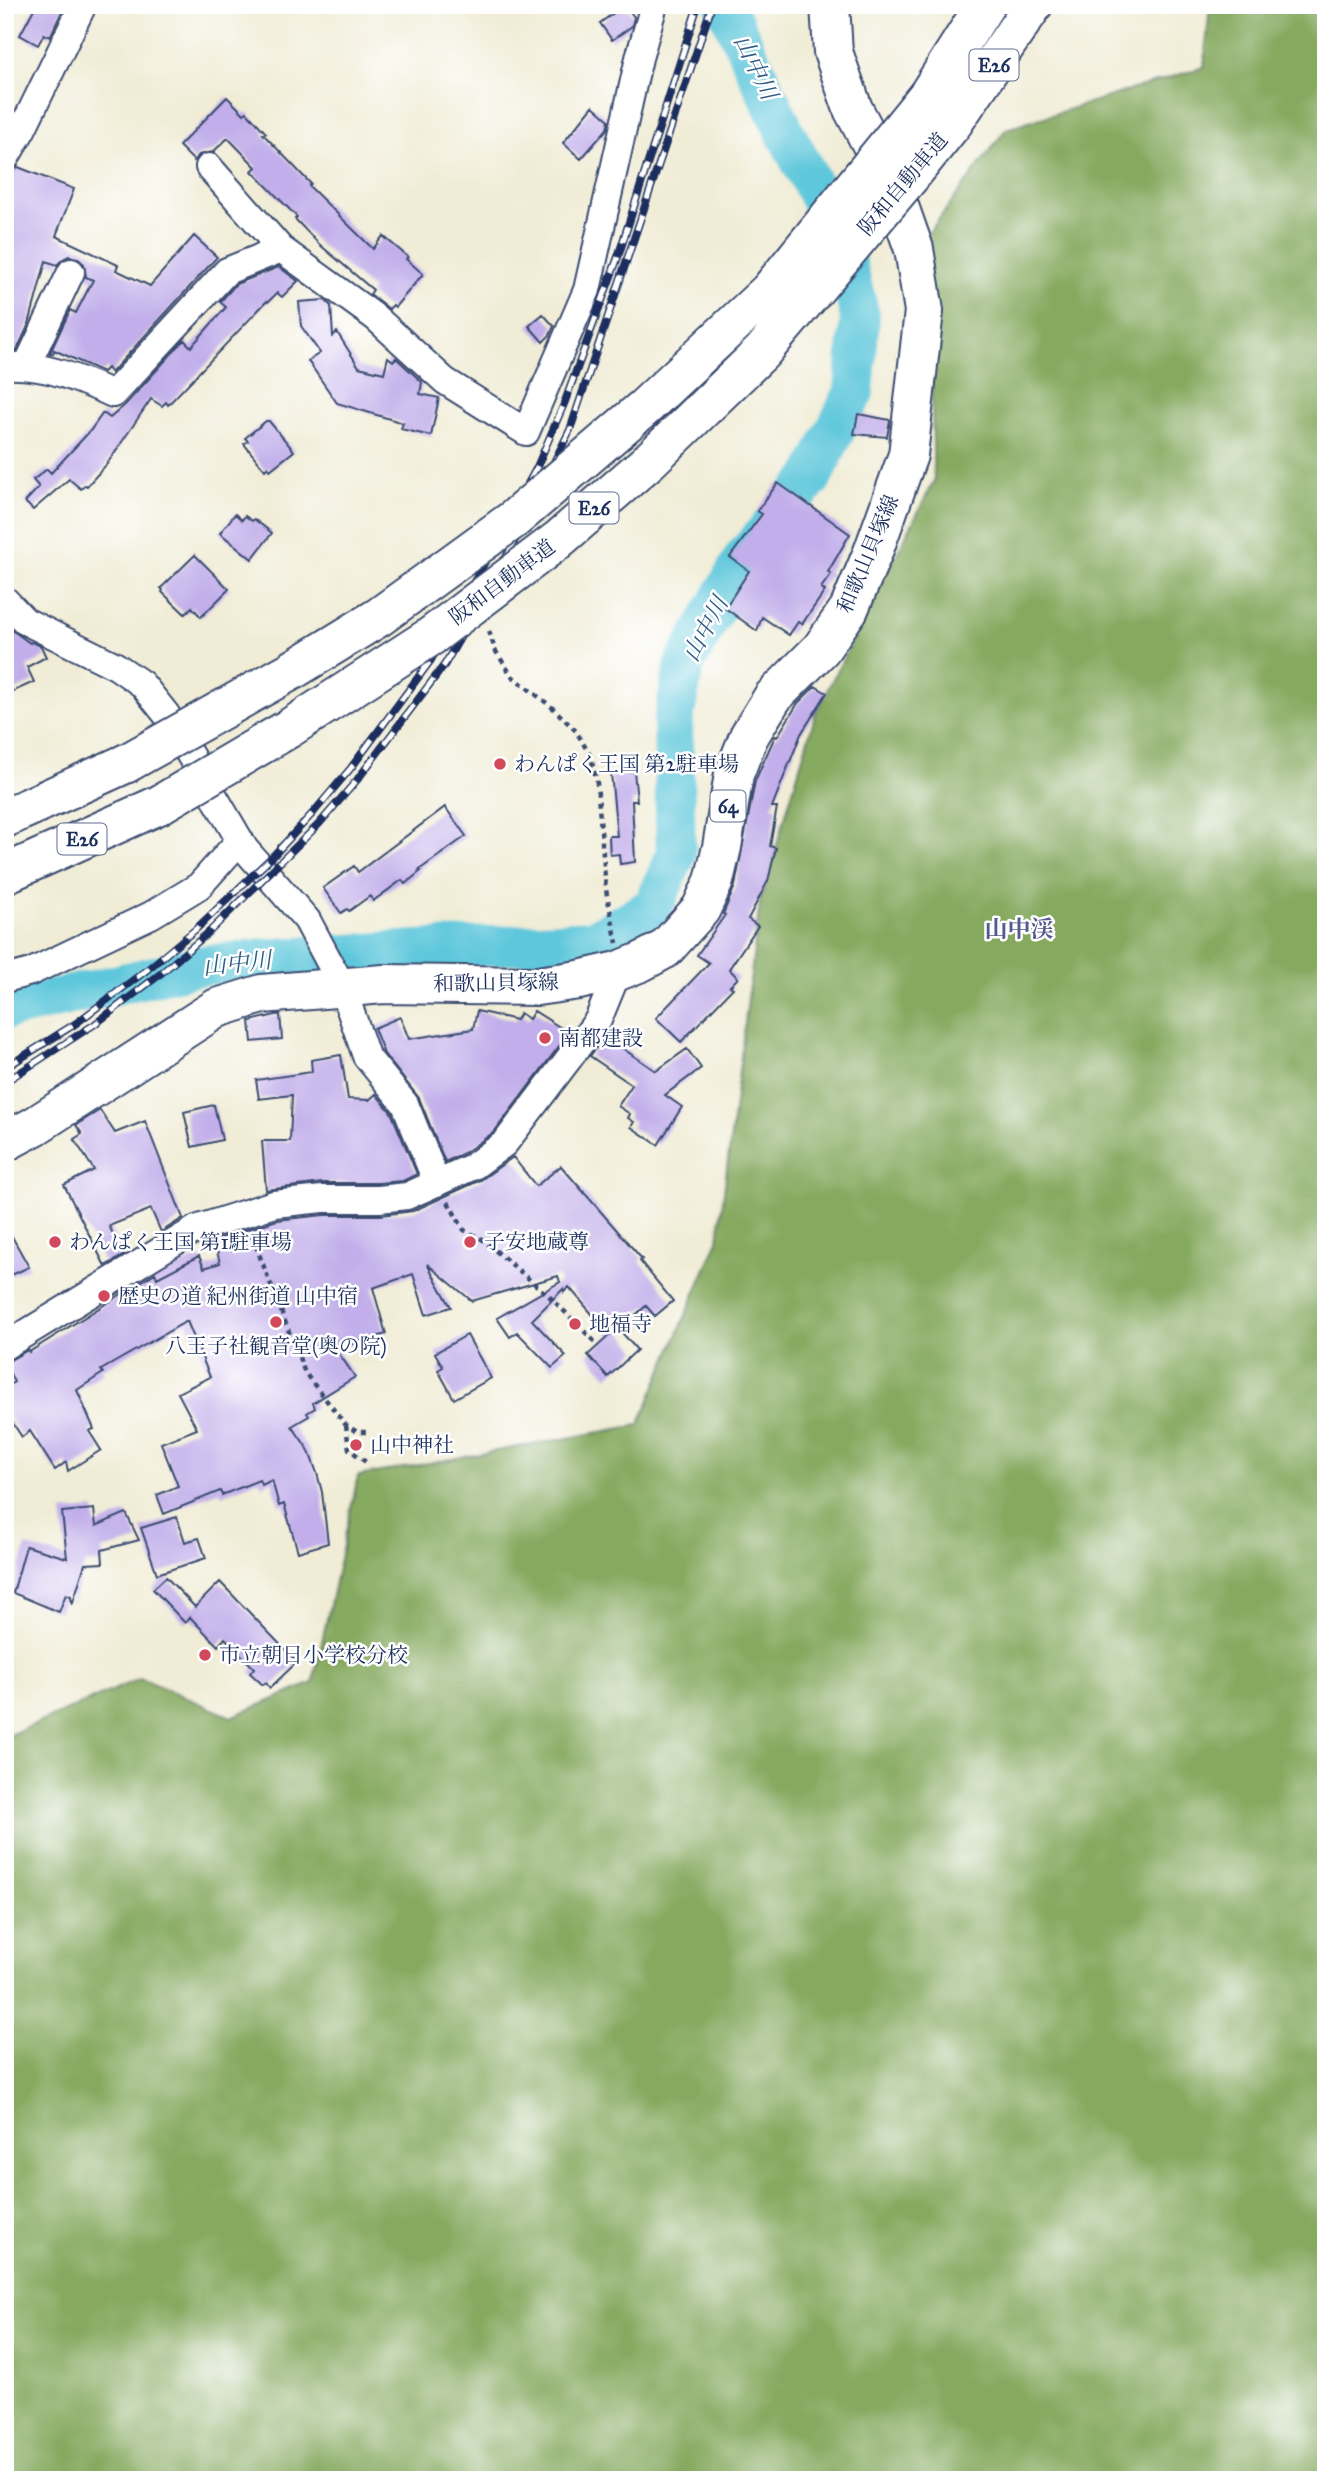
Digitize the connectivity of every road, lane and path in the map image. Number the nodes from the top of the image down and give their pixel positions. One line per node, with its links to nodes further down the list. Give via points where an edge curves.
1 (83, 5): 8 (street)
2 (654, 5): 10 (street, via 587,290 526,432 445,381 375,317)
3 (830, 5): 18 (main road, 和歌山貝塚線 / 64, via 833,52 853,109 888,175 916,261 924,311 908,455 849,609 821,649 773,697 749,736 734,774 714,881 701,909 665,949 641,962)
4 (977, 5): 7 (main road)
5 (985, 5): 7 (main road, 阪和自動車道 / E26)
6 (1033, 5): 17 (main road, 阪和自動車道 / E26, bridge, via 953,123 762,352 648,462 558,540 430,637 288,729 159,805)
7 (928, 95): 15 (main road, 阪和自動車道 / E26, bridge, via 769,291 645,407 514,519 379,617 291,671 127,764)
8 (5, 159)
9 (225, 173): 10 (street)
10 (281, 249): 12 (street, via 227,271 113,394 64,372)
11 (71, 272): 12 (street)
12 (16, 366)
13 (5, 600): 16 (street, via 24,621 116,666 142,684 166,715)
14 (489, 631): 18 (path, via 512,676 576,731 591,757)
15 (5, 818)
16 (240, 840): 19 (street, via 307,920); 20 (street, via 199,886 151,915 31,972)
17 (5, 874)
18 (618, 959): 19 (main road, 和歌山貝塚線 / 64, via 579,981 537,986 384,984); 22 (street, via 598,1020 505,1143 474,1166)
19 (337, 977): 21 (main road, 和歌山貝塚線 / 64, via 217,1008); 22 (street, via 366,1056 405,1104)
20 (5, 979)
21 (5, 1142)
22 (437, 1183): 23 (street, via 407,1196 274,1204); 24 (path, via 464,1230 550,1297)
23 (242, 1213): 25 (street, via 196,1228); 26 (path, via 305,1373)
24 (597, 1344)
25 (5, 1346)
26 (345, 1424): 27 (path, via 357,1432); 28 (path, via 349,1449)
27 (368, 1432)
28 (367, 1463)

